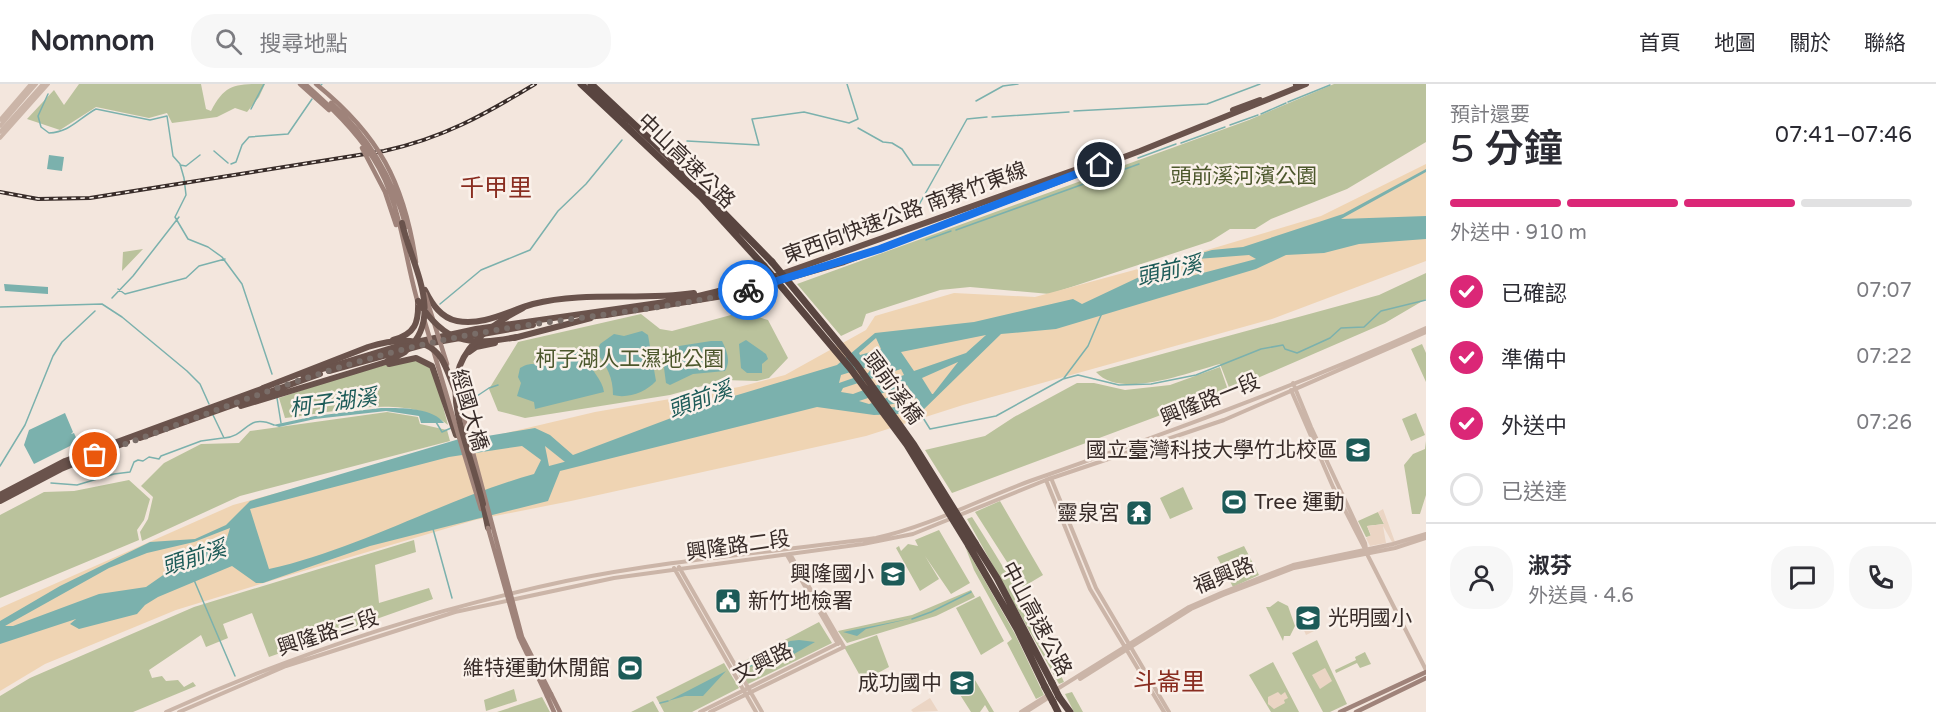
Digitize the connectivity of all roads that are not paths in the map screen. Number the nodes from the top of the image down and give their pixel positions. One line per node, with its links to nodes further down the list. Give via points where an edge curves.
1 (31, 84): 12 (street)
2 (36, 84): 13 (street)
3 (43, 84): 14 (street)
4 (48, 84): 15 (street)
5 (300, 84): 17 (main road, bridge, via 350,131 371,161)
6 (307, 84): 16 (main road, 經國大橋, bridge, via 337,108 366,140); 17 (main road, 經國大橋, bridge, via 354,131 375,160 392,201)
7 (315, 84): 19 (main road, bridge, via 357,123 382,154 403,203)
8 (581, 84): 18 (highway, 中山高速公路)
9 (591, 84): 18 (highway, 中山高速公路, via 670,158)
10 (1297, 84): 21 (highway, 東西向快速公路 南寮竹東線, bridge, via 1179,132 882,239 770,278)
11 (1306, 84): 25 (highway, 東西向快速公路 南寮竹東線, bridge, via 843,262 729,295)
12 (0, 120)
13 (0, 126)
14 (0, 132)
15 (0, 138)
16 (393, 187): 19 (main road, 經國大橋, bridge); 32 (highway, bridge, via 424,299 424,325 417,340 401,355)
17 (405, 253): 22 (main road, 經國大橋, bridge)
18 (768, 264): 46 (highway, 頭前溪橋, bridge, via 869,383 914,445)
19 (417, 267): 20 (main road, 經國大橋, bridge)
20 (424, 289): 23 (highway, bridge, via 438,310 455,320 489,319); 26 (main road, 經國大橋, bridge)
21 (719, 291): 23 (highway, via 654,297 576,297); 24 (highway, 東西向快速公路 南寮竹東線, bridge)
22 (418, 301): 26 (highway, bridge); 29 (highway, bridge, via 418,320 412,331); 30 (main road, 經國大橋, bridge)
23 (523, 308): 44 (highway, bridge, via 482,333 461,357 456,371 456,400)
24 (588, 315): 25 (highway, 東西向快速公路 南寮竹東線); 31 (highway, 東西向快速公路 南寮竹東線, via 426,344)
25 (606, 315): 28 (highway)
26 (435, 324): 28 (highway, bridge, via 450,336 468,342); 37 (main road, 經國大橋, bridge)
27 (1426, 330): 33 (street, 興隆路一段); 36 (street, 興隆路一段)
28 (517, 337): 37 (highway, bridge, via 476,347 466,354 458,374)
29 (386, 342): 30 (highway, bridge, via 416,342); 35 (highway, bridge)
30 (435, 352): 37 (highway, bridge); 39 (main road, 經國大橋, bridge)
31 (325, 370): 35 (highway, 東西向快速公路 南寮竹東線, bridge); 38 (highway, 東西向快速公路 南寮竹東線)
32 (357, 371): 38 (highway); 39 (highway, bridge, via 409,359 428,362 436,370)
33 (1293, 383): 34 (street, 興隆路一段); 36 (street)
34 (1288, 385): 36 (street); 40 (street, 興隆路一段)
35 (263, 388): 41 (highway, 東西向快速公路 南寮竹東線, via 65,462)
36 (1293, 390): 40 (street, 興隆路一段, via 1189,433); 47 (street)
37 (458, 397): 56 (main road, 經國大橋, bridge, via 522,637)
38 (188, 420): 42 (highway, 東西向快速公路 南寮竹東線, via 95,455)
39 (459, 437): 44 (main road, 經國大橋, bridge)
40 (1048, 478): 43 (street, 興隆路一段); 52 (street); 52 (street, via 1091,591)
41 (0, 495)
42 (0, 501)
43 (970, 508): 48 (street, 興隆路二段, via 909,530)
44 (488, 528): 56 (main road, 經國大橋, bridge, via 519,637)
45 (1426, 536): 47 (street, 福興路)
46 (972, 544): 57 (highway, 中山高速公路, bridge, via 997,578)
47 (1366, 551): 52 (street, 福興路, via 1293,565 1221,593 1189,607); 53 (street)
48 (788, 553): 49 (street, 興隆路二段); 51 (street)
49 (676, 567): 50 (street, 興隆路二段, via 575,580); 55 (street)
50 (504, 598): 58 (street, 興隆路三段, via 330,647); 59 (street, 興隆路三段, via 297,662)
51 (839, 643): 55 (street, 文興路); 55 (street, 文興路, via 844,646)
52 (1127, 648): 57 (street, 福興路); 71 (street); 72 (street)
53 (1426, 671): 73 (main road)
54 (1426, 678): 74 (main road)
55 (747, 690): 62 (street, 文興路); 63 (street, 文興路); 64 (street); 65 (street)
56 (549, 695): 60 (main road); 61 (main road)
57 (1054, 697): 66 (street); 67 (street); 68 (highway); 69 (highway, 中山高速公路); 70 (highway)
58 (166, 712)
59 (179, 712)
60 (554, 712)
61 (560, 712)
62 (700, 712)
63 (710, 712)
64 (756, 712)
65 (762, 712)
66 (1021, 712)
67 (1026, 712)
68 (1056, 712)
69 (1065, 712)
70 (1070, 712)
71 (1164, 712)
72 (1169, 712)
73 (1340, 712)
74 (1356, 712)

